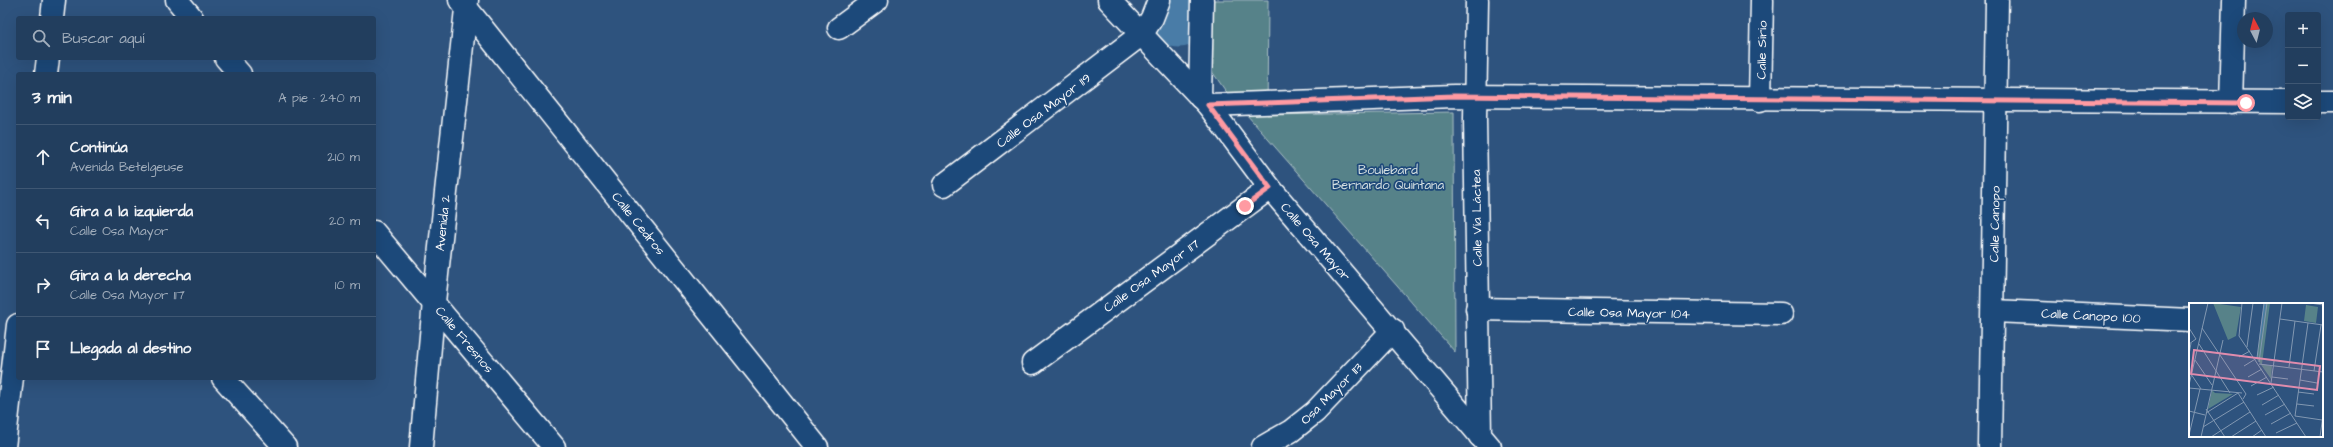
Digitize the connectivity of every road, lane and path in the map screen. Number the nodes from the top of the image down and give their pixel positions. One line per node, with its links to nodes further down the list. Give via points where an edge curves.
1 (54, 0): 12 (street)
2 (177, 0): 13 (street)
3 (877, 0): 14 (street)
4 (1109, 0): 15 (street, Calle Osa Mayor)
5 (1159, 0): 15 (street)
6 (1202, 0): 23 (street)
7 (1477, 0): 20 (street, Calle Vía Láctea)
8 (1762, 0): 21 (street, Calle Sirio)
9 (1997, 0): 22 (street, Calle Canopo)
10 (2234, 0): 27 (street)
11 (465, 2): 31 (street, Avenida 2); 45 (street, Calle Cedros)
12 (52, 16)
13 (190, 16)
14 (839, 28)
15 (1142, 34): 23 (street, Calle Osa Mayor); 28 (street, Calle Osa Mayor 119)
16 (48, 60): 18 (street)
17 (228, 60): 19 (street)
18 (46, 72)
19 (238, 72)
20 (1475, 96): 21 (street); 23 (street); 32 (street, Calle Vía Láctea)
21 (1760, 100): 22 (street)
22 (1995, 100): 27 (street); 33 (street, Calle Canopo)
23 (1204, 101): 29 (street, Calle Osa Mayor)
24 (2285, 102): 27 (street)
25 (2321, 102): 26 (street)
26 (2333, 102)
27 (2231, 103)
28 (944, 185)
29 (1270, 188): 36 (street, Calle Osa Mayor); 38 (street, Calle Osa Mayor 117)
30 (376, 234): 31 (street, Calle Fresnos)
31 (434, 302): 43 (street, Avenida 2); 44 (street, Calle Fresnos)
32 (1477, 309): 34 (street, Calle Osa Mayor 104); 40 (street, Calle Vía Láctea)
33 (1993, 311): 35 (street, Calle Canopo 100); 47 (street, Calle Canopo)
34 (1781, 314)
35 (2189, 320)
36 (1393, 330): 40 (street, Calle Osa Mayor); 46 (street, Osa Mayor 113, via 1315,412 1291,431)
37 (16, 344): 41 (street)
38 (1033, 363)
39 (225, 380): 42 (street)
40 (1485, 441)
41 (5, 446)
42 (285, 447)
43 (421, 447)
44 (554, 447)
45 (817, 447)
46 (1263, 447)
47 (1990, 447)

